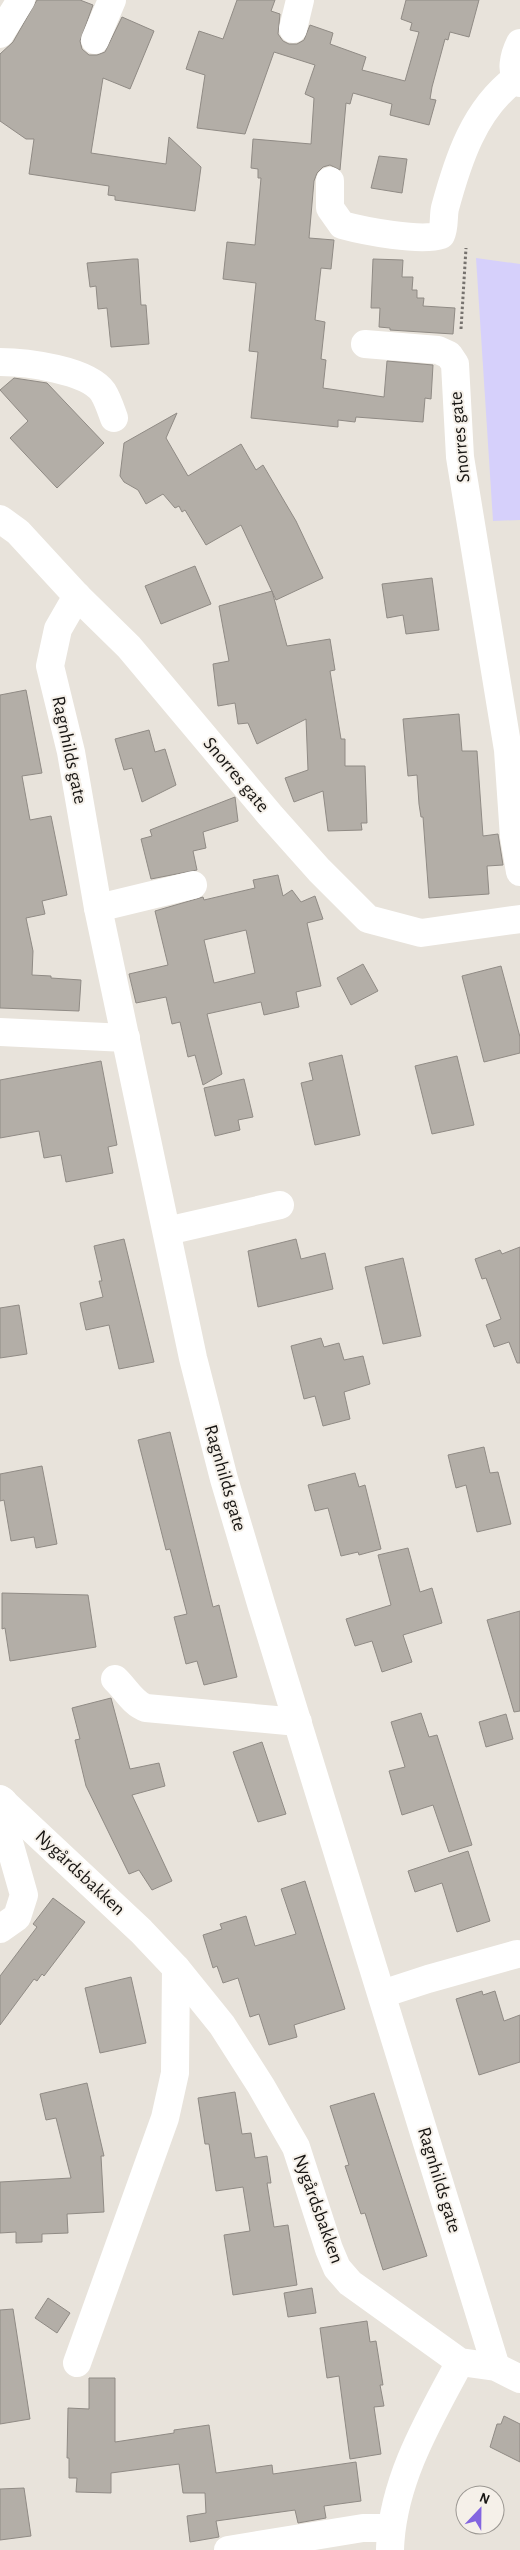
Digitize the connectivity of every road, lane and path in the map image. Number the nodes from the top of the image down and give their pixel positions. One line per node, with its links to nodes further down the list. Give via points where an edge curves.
1 (21, 0): 5 (street)
2 (112, 0): 6 (street)
3 (300, 0): 4 (street)
4 (293, 29)
5 (0, 34)
6 (95, 40)
7 (520, 43): 8 (street, via 514,63)
8 (518, 81): 9 (street, via 498,92 484,109 458,161 441,235 393,234 342,225 330,208)
9 (330, 180)
10 (365, 344): 15 (street, Snorres gate, via 438,350 455,364 460,457)
11 (0, 362): 12 (street, via 23,362 82,378 102,391)
12 (114, 418)
13 (0, 519): 14 (street, Snorres gate, via 30,544)
14 (77, 596): 18 (street, Ragnhilds gate, via 58,629 50,666 72,752); 19 (street, Snorres gate, via 129,647 270,815 368,919 421,933)
15 (514, 750): 16 (street, Snorres gate, via 514,838)
16 (520, 872)
17 (194, 884): 18 (street)
18 (98, 908): 21 (street, Ragnhilds gate)
19 (520, 919)
20 (0, 1032): 21 (street)
21 (126, 1038): 23 (street, Ragnhilds gate)
22 (280, 1206): 23 (street)
23 (167, 1231): 25 (street, Ragnhilds gate, via 193,1358 224,1479)
24 (115, 1679): 25 (street, via 136,1703 146,1708)
25 (298, 1722): 30 (street, Ragnhilds gate)
26 (1, 1800): 27 (street, Nygårdsbakken, via 5,1828 24,1895 17,1917); 29 (street, Nygårdsbakken)
27 (0, 1929)
28 (517, 1954): 30 (street)
29 (176, 1968): 31 (street, Nygårdsbakken, via 222,2025 296,2148 337,2268 350,2283); 32 (street, via 175,2074 165,2118)
30 (382, 1994): 33 (street, Ragnhilds gate)
31 (460, 2362): 33 (street, Nygårdsbakken); 35 (street, via 407,2467)
32 (77, 2363)
33 (496, 2367): 34 (street, Nygårdsbakken)
34 (520, 2379)
35 (390, 2539): 36 (street, via 363,2528)
36 (228, 2550)

